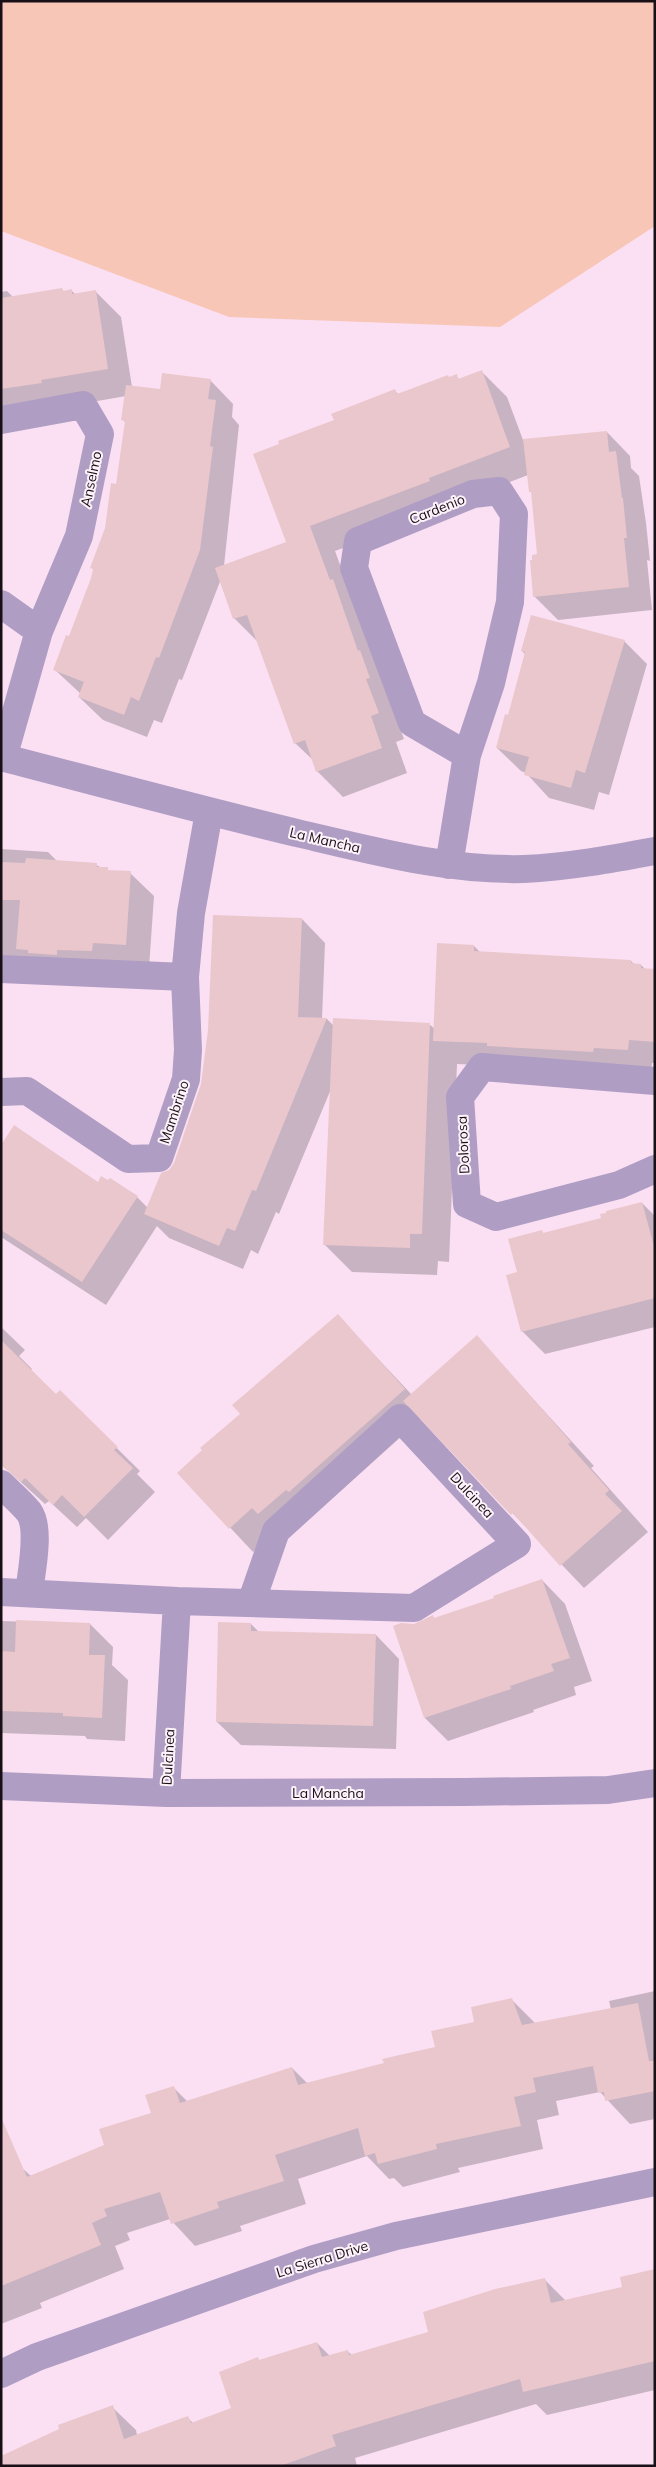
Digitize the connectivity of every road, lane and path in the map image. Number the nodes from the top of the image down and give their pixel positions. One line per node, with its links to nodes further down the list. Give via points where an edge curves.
1 (1, 420): 3 (street, Anselmo, via 83,405 100,434 79,536)
2 (1, 604): 3 (street)
3 (39, 631): 5 (street, Anselmo)
4 (467, 755): 4 (street, Cardenio, via 412,723 354,568 358,541 473,494 499,490 514,514 510,602 491,683); 8 (street, Cardenio)
5 (2, 758): 6 (street, La Mancha)
6 (209, 812): 8 (street, La Mancha, via 388,855); 10 (street, Mambrino, via 191,913)
7 (655, 850): 8 (street, La Mancha, via 594,862 523,869)
8 (449, 865)
9 (1, 969): 10 (street)
10 (185, 977): 12 (street, Mambrino, via 186,1079 159,1158 128,1159 26,1092)
11 (655, 1081): 13 (street, Dolorosa, via 482,1067 460,1097 467,1204 496,1217 620,1185)
12 (1, 1092)
13 (655, 1168)
14 (1, 1484): 16 (street, via 29,1513 34,1523)
15 (1, 1592): 16 (street, Dulcinea)
16 (29, 1593): 17 (street, Dulcinea)
17 (177, 1601): 18 (street, Dulcinea); 21 (street, Dulcinea)
18 (251, 1603): 18 (street, Dulcinea, via 276,1531 400,1418 517,1544 414,1608)
19 (655, 1783): 21 (street, La Mancha, via 598,1790)
20 (1, 1786): 21 (street, La Mancha)
21 (166, 1793)
22 (655, 2182): 23 (street, La Sierra Drive, via 396,2236 314,2259 37,2358)
23 (1, 2374)

